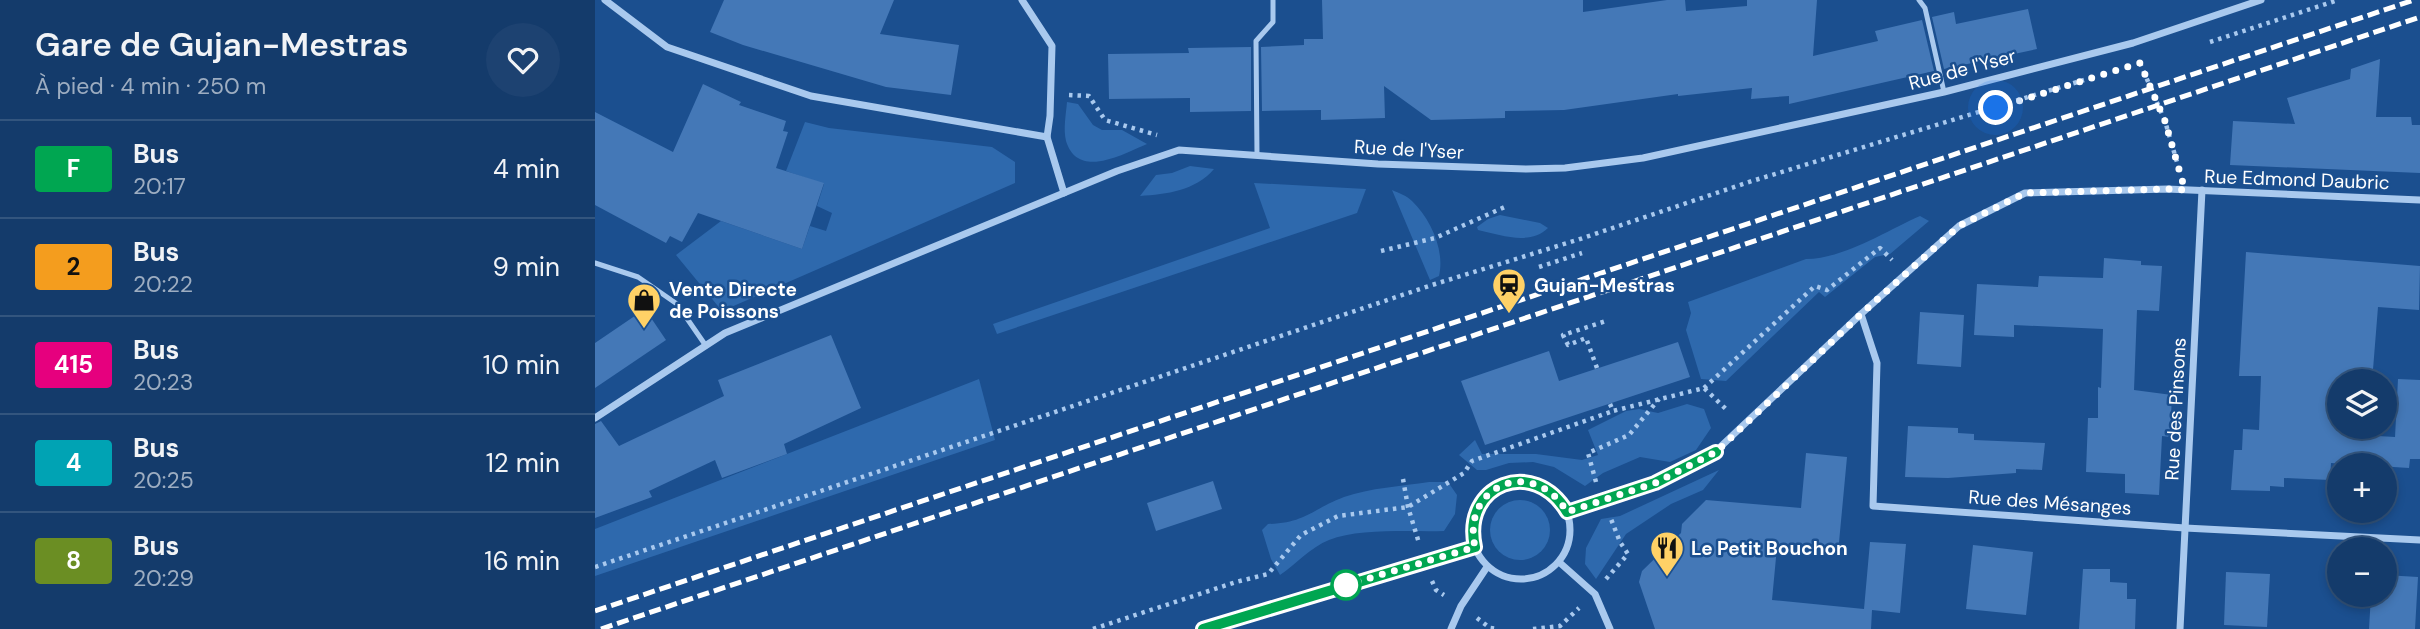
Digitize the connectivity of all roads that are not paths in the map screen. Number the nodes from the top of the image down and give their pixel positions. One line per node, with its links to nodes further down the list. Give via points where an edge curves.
1 (605, 0): 7 (street, via 667,47 811,96)
2 (1022, 0): 7 (street, via 1052,46)
3 (1273, 0): 8 (lane, via 1273,22 1256,41)
4 (1919, 0): 6 (lane, via 1925,8)
5 (2261, 0): 6 (street, Rue de l'Yser, via 2133,43)
6 (1944, 92): 8 (street, Rue de l'Yser, via 1673,153 1566,168 1457,167)
7 (1048, 137): 10 (street)
8 (1257, 155): 10 (street, Rue de l'Yser, via 1179,150)
9 (2202, 190): 11 (street, Rue Edmond Daubric); 13 (street, Rue Edmond Daubric, via 2025,193 1959,226); 17 (street, Rue des Pinsons)
10 (1064, 192): 14 (street, Rue de l'Yser, via 725,333)
11 (2420, 200)
12 (595, 262): 14 (lane, via 638,277 677,304)
13 (1861, 314): 16 (street, Rue Edmond Daubric, via 1716,452 1655,483); 17 (street, Rue des Mésanges, via 1877,363 1873,506)
14 (706, 346): 15 (street, Rue de l'Yser)
15 (595, 418)
16 (1567, 512): 19 (street, via 1550,490 1524,481 1510,482 1497,487 1477,507 1472,520); 20 (street, via 1570,538)
17 (2185, 528): 18 (street, Rue des Mésanges); 25 (street, Rue des Pinsons)
18 (2420, 540)
19 (1475, 547): 21 (street); 22 (street)
20 (1559, 562): 21 (street, via 1532,578 1501,576); 24 (street, via 1595,594)
21 (1487, 567): 23 (street)
22 (1203, 629)
23 (1451, 629)
24 (1610, 629)
25 (2180, 629)

